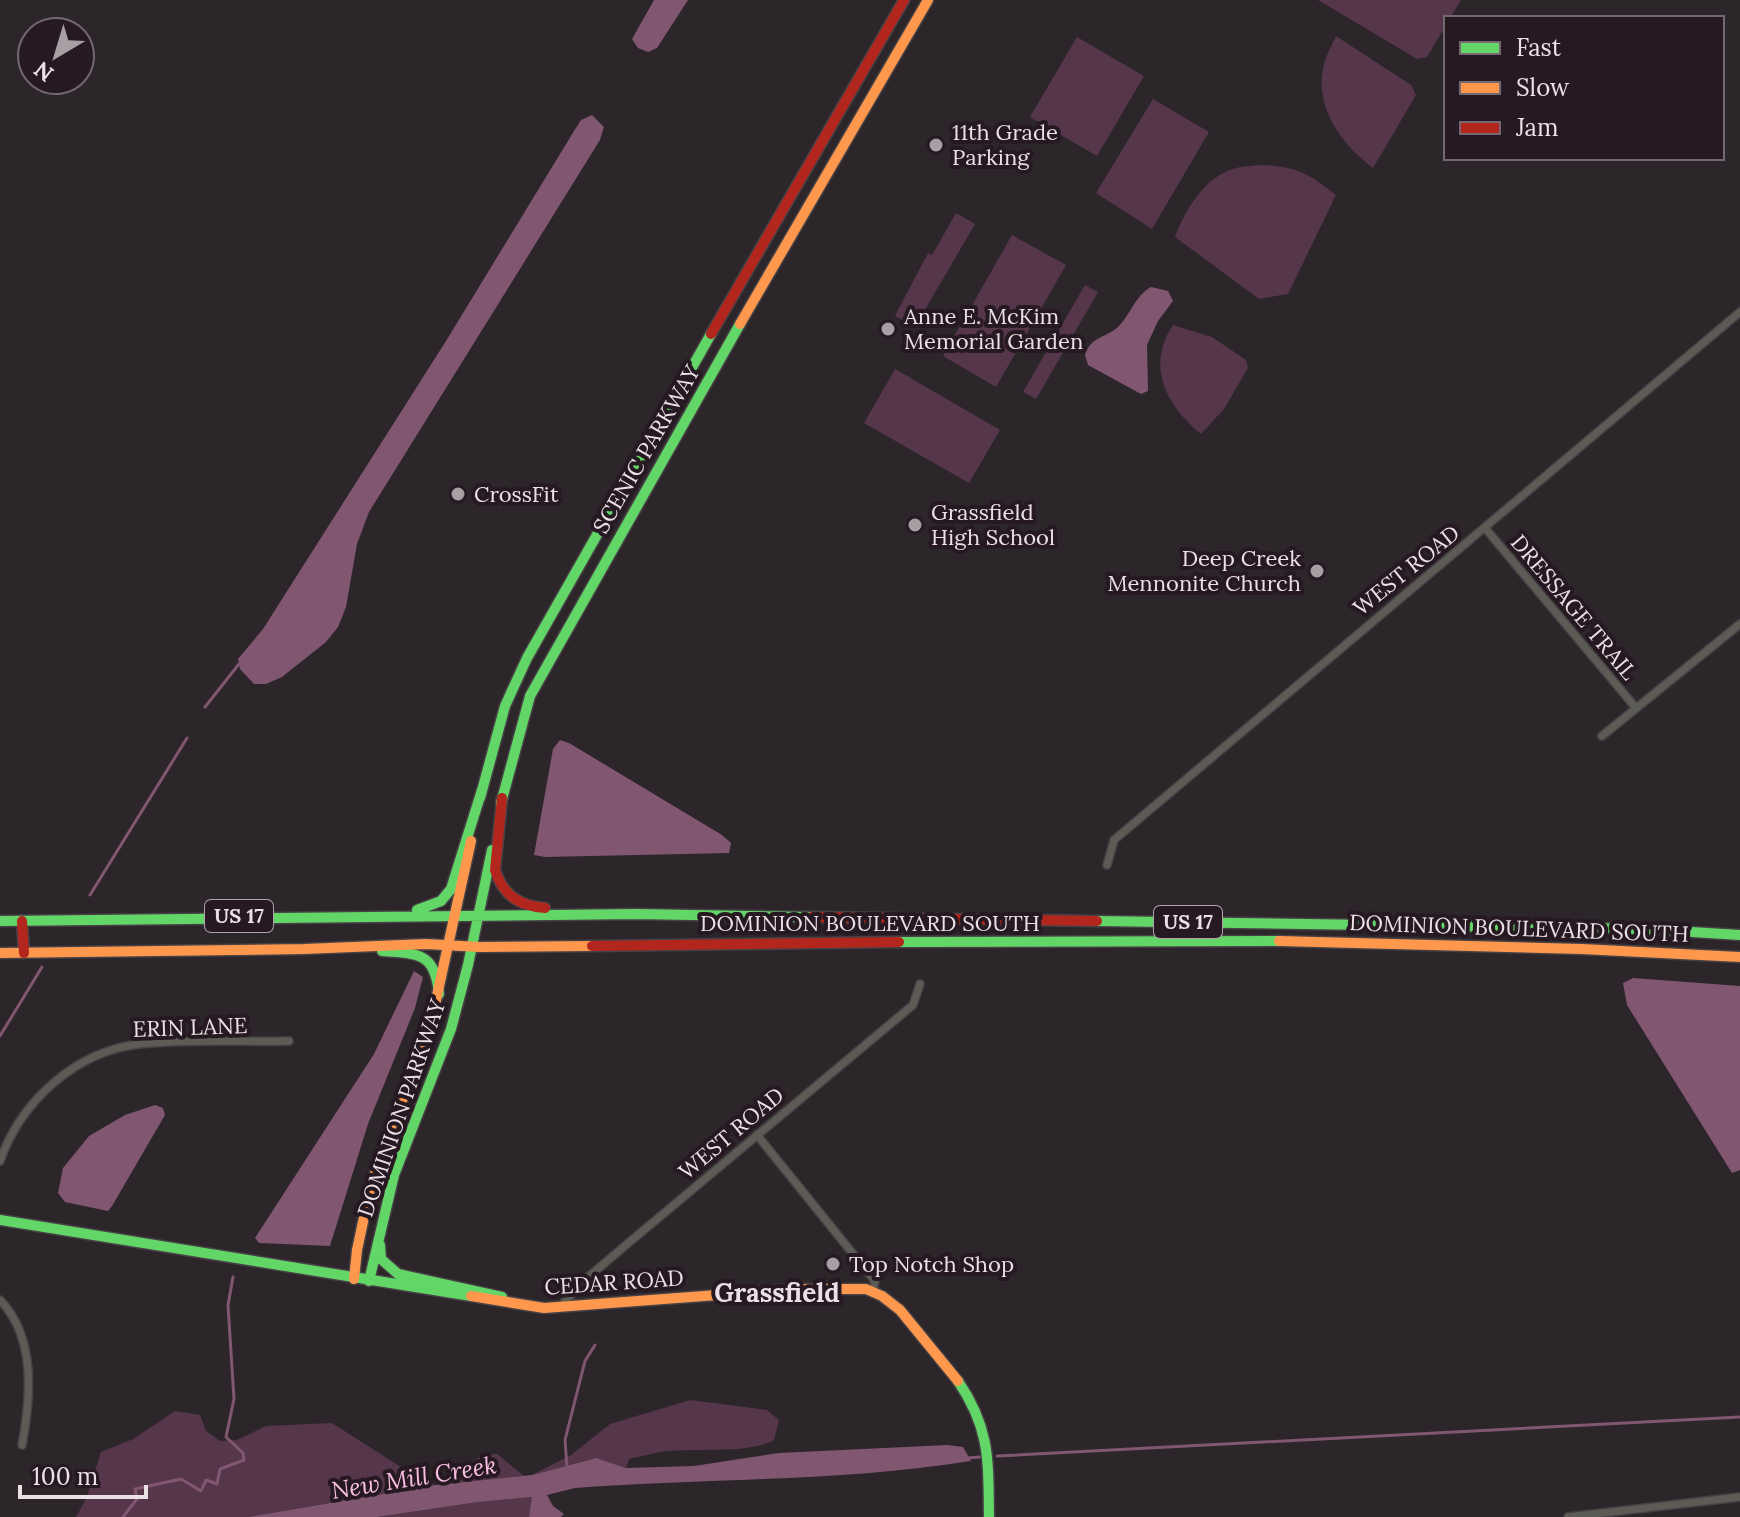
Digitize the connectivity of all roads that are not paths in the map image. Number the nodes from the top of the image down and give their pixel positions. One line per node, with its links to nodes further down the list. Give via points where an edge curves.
1 (904, 0): 8 (main road, SCENIC PARKWAY, via 527,658 505,706)
2 (928, 0): 9 (main road, SCENIC PARKWAY, via 550,658 530,696)
3 (1740, 312): 4 (street, WEST ROAD)
4 (1485, 528): 6 (street, DRESSAGE TRAIL); 10 (street, WEST ROAD, via 1114,840)
5 (1740, 624): 6 (street)
6 (1636, 708): 7 (street)
7 (1602, 736)
8 (482, 790): 11 (main road, via 457,873 444,897 424,909); 13 (main road, SCENIC PARKWAY)
9 (502, 798): 12 (main road, via 495,870 503,890 525,905 580,907); 14 (main road, SCENIC PARKWAY)
10 (1107, 865)
11 (372, 914): 13 (main road, US 17); 17 (main road, US 17)
12 (607, 914): 14 (main road, US 17); 15 (main road, US 17)
13 (456, 915): 14 (main road, US 17); 19 (main road, SCENIC PARKWAY)
14 (479, 916): 22 (main road, SCENIC PARKWAY)
15 (821, 916): 18 (main road, US 17, via 1644,929); 20 (main road)
16 (0, 921): 17 (main road, US 17)
17 (22, 921): 24 (main road)
18 (1740, 935)
19 (450, 944): 21 (main road, DOMINION BOULEVARD SOUTH / US 17); 22 (main road, DOMINION BOULEVARD SOUTH / US 17); 27 (main road, DOMINION PARKWAY)
20 (820, 944): 22 (main road, DOMINION BOULEVARD SOUTH / US 17); 25 (main road, DOMINION BOULEVARD SOUTH / US 17, via 1353,942)
21 (339, 947): 24 (main road, DOMINION BOULEVARD SOUTH / US 17); 27 (main road, via 421,956 438,973)
22 (471, 947): 32 (main road, DOMINION PARKWAY, via 451,1029 394,1175)
23 (0, 953): 24 (main road, DOMINION BOULEVARD SOUTH / US 17)
24 (24, 953)
25 (1740, 957)
26 (920, 984): 29 (street, WEST ROAD, via 913,1005)
27 (439, 994): 33 (main road, DOMINION PARKWAY, via 427,1041 370,1189)
28 (289, 1041): 30 (street, ERIN LANE, via 140,1044 95,1057 38,1097 16,1126)
29 (757, 1135): 35 (street, via 875,1281); 38 (street, WEST ROAD, via 587,1278)
30 (0, 1161)
31 (0, 1220): 33 (main road, CEDAR ROAD)
32 (380, 1230): 34 (main road, DOMINION PARKWAY); 37 (main road, via 381,1259 398,1274)
33 (354, 1279): 34 (main road, CEDAR ROAD)
34 (369, 1281): 37 (main road, CEDAR ROAD)
35 (873, 1291): 38 (main road, CEDAR ROAD, via 796,1289); 41 (main road, via 923,1336 974,1405 988,1452)
36 (0, 1300): 39 (street, via 24,1340 27,1398)
37 (535, 1307): 38 (main road, CEDAR ROAD)
38 (560, 1308)
39 (22, 1445)
40 (1740, 1497): 42 (street)
41 (989, 1517)
42 (1568, 1517)

